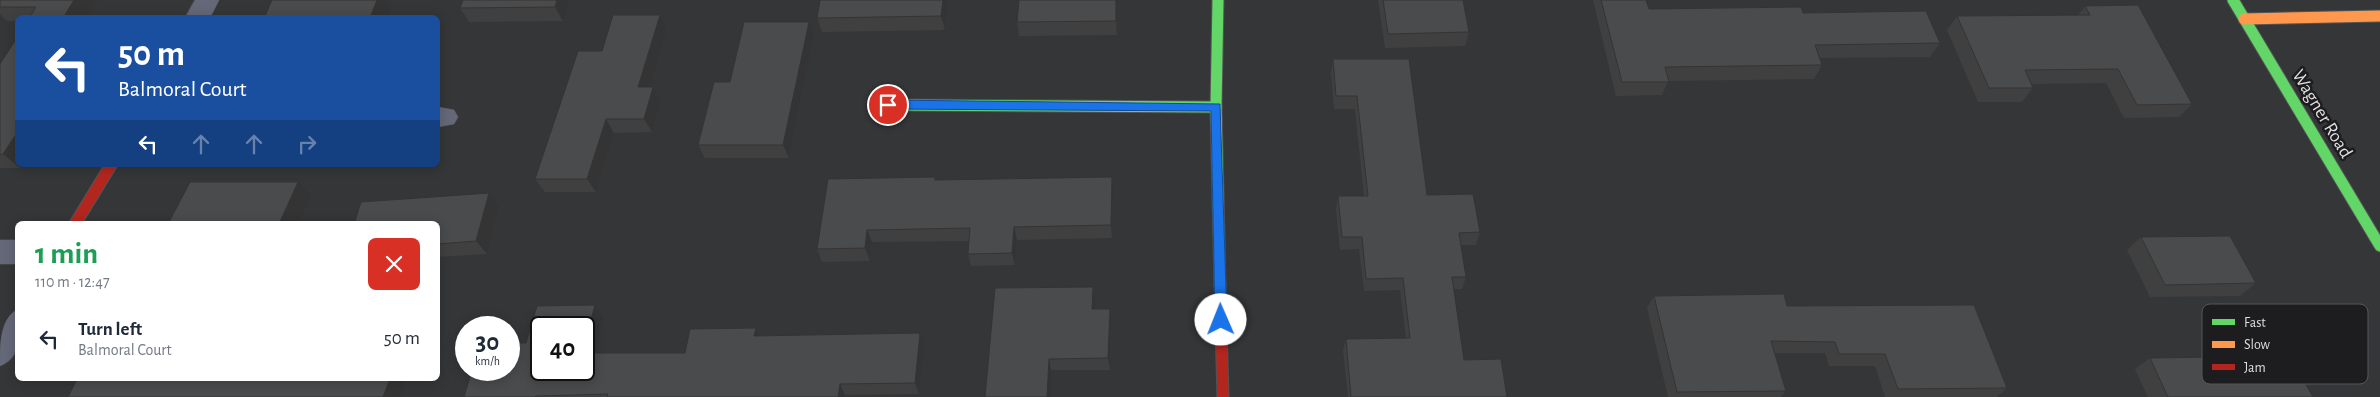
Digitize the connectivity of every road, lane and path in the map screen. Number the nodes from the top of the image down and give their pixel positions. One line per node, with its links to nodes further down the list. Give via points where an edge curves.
1 (206, 0): 4 (street)
2 (1218, 0): 8 (street)
3 (2233, 0): 6 (street, Wagner Road)
4 (198, 15)
5 (2380, 16): 6 (street)
6 (2244, 19): 11 (street, Wagner Road)
7 (888, 105): 8 (street)
8 (1216, 107): 16 (street)
9 (111, 167): 10 (street)
10 (77, 221)
11 (2380, 246)
12 (0, 252): 13 (street)
13 (15, 252)
14 (15, 327): 15 (street)
15 (0, 353)
16 (1223, 397)

